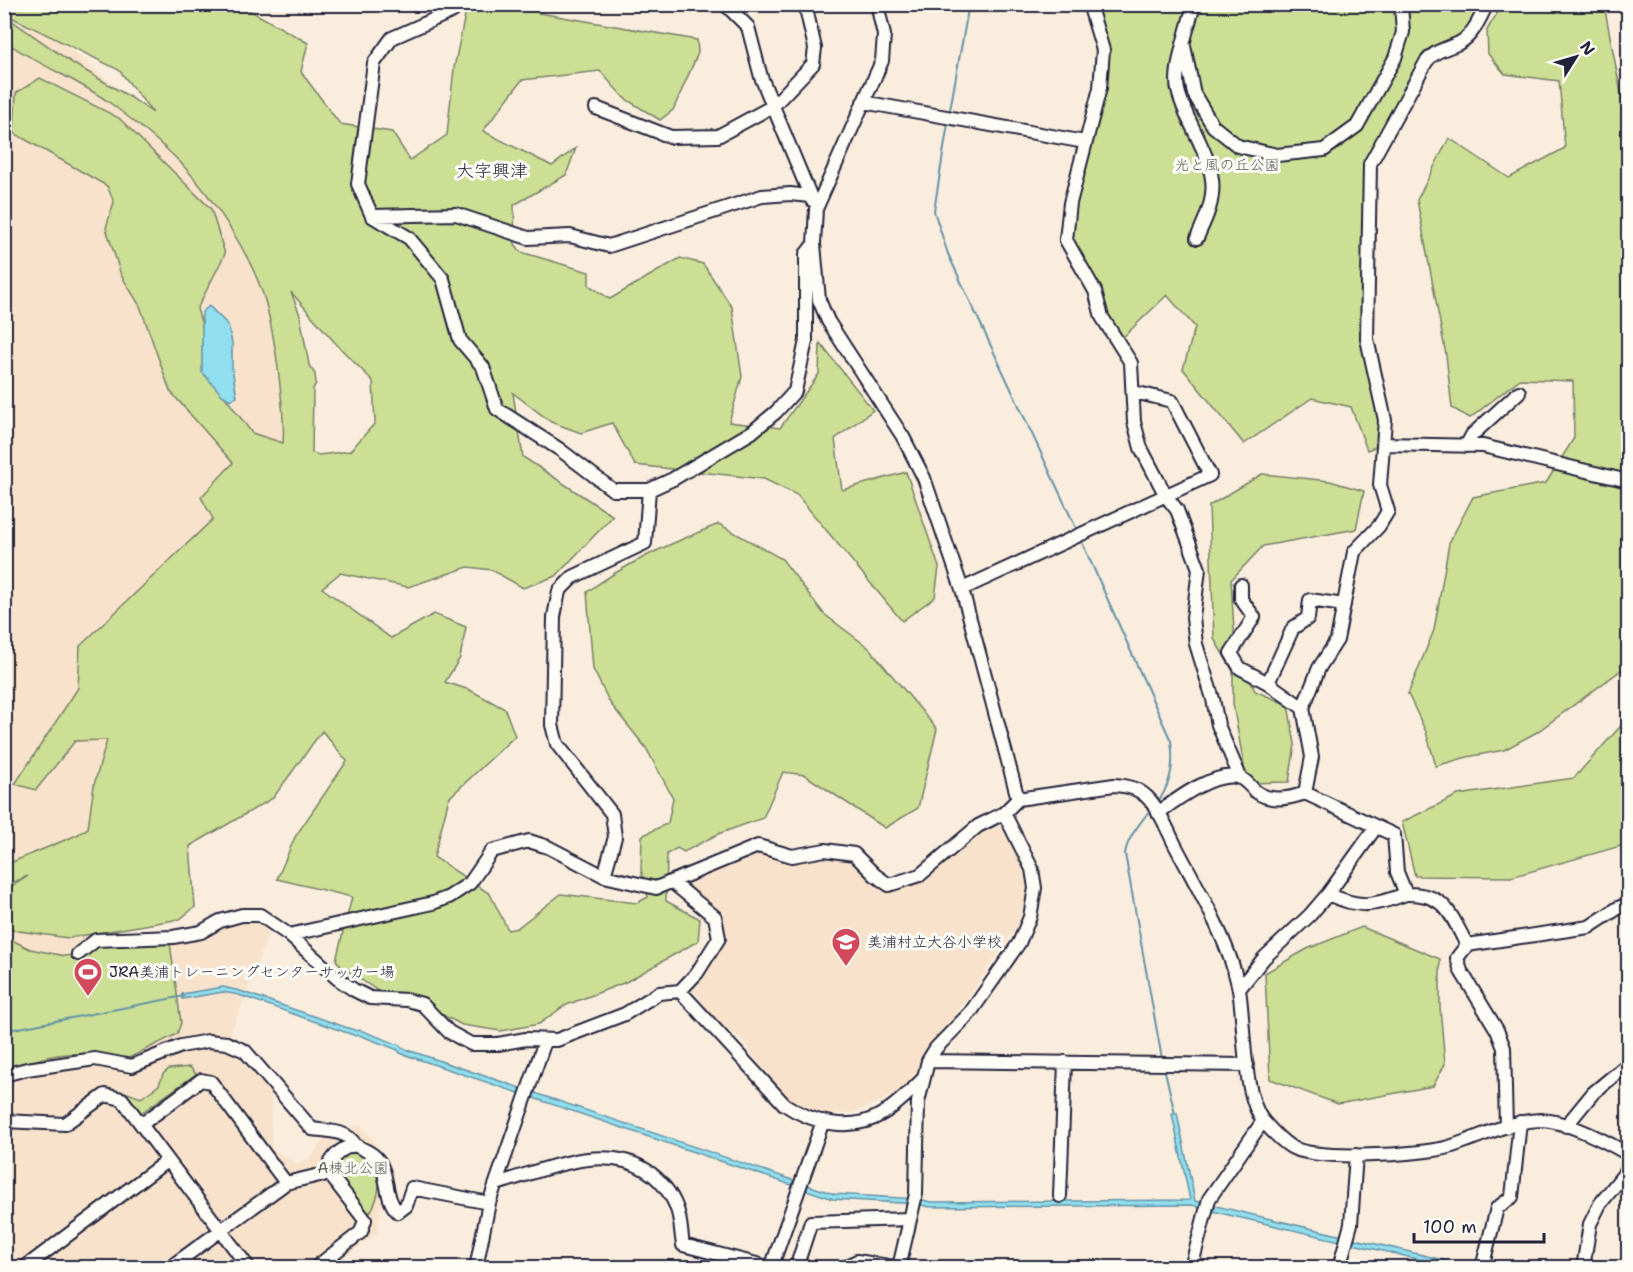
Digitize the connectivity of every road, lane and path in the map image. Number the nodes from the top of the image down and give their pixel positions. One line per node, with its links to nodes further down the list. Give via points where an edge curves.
1 (457, 4): 16 (street, via 453,11 392,38 374,63 358,184)
2 (725, 4): 11 (street, via 748,27)
3 (805, 4): 11 (street, via 815,48 813,64)
4 (877, 4): 10 (street, via 884,35 882,61)
5 (1089, 4): 13 (street, via 1103,50 1100,88)
6 (1194, 4): 9 (street)
7 (1401, 4): 9 (street, via 1403,32 1395,58 1357,126 1324,150 1277,155 1238,146 1213,126 1194,94)
8 (1487, 4): 21 (street, via 1468,36 1432,54 1426,62 1371,164 1367,339 1385,420)
9 (1184, 46): 17 (street, via 1177,89 1211,171 1213,194)
10 (863, 102): 13 (street); 15 (street)
11 (772, 106): 12 (street, via 718,136 671,137); 14 (street)
12 (596, 108)
13 (1085, 142): 19 (street, via 1070,203 1066,240 1095,291 1102,317 1131,363)
14 (810, 196): 15 (street); 16 (street, via 762,195 609,246 570,236 528,238 456,214)
15 (816, 209): 18 (street)
16 (372, 216): 24 (street, via 409,238 443,279 460,340 483,367 498,410 613,490)
17 (1197, 237)
18 (814, 244): 24 (street, via 806,254 806,341 795,391 752,432); 27 (street, via 823,311 903,437 924,478)
19 (1134, 392): 25 (street, via 1134,422 1141,448); 25 (street, via 1172,401 1210,475)
20 (1519, 392): 22 (street, via 1472,435)
21 (1383, 444): 22 (street); 28 (street, via 1380,485 1388,511 1354,552)
22 (1466, 446): 23 (street, via 1483,446)
23 (1629, 481)
24 (649, 490): 37 (street, via 645,543 573,578 559,591 554,617 552,725 557,744 612,814 615,837)
25 (1166, 496): 27 (street); 31 (street, via 1177,510 1199,569 1193,618 1196,644 1218,725)
26 (1241, 585): 29 (street, via 1241,599 1254,616 1231,653 1240,668)
27 (962, 589): 33 (street)
28 (1344, 605): 29 (street, via 1310,600 1308,618 1293,628); 30 (street, via 1337,640 1319,668)
29 (1268, 683): 30 (street)
30 (1303, 708): 32 (street, via 1312,757)
31 (1240, 777): 32 (street, via 1258,793 1279,799); 35 (street, via 1224,776 1210,781)
32 (1305, 794): 36 (street)
33 (1018, 799): 34 (street); 35 (street, via 1114,785 1130,787 1150,800)
34 (1004, 813): 38 (street, via 978,826 920,875 889,885 854,854 825,850 792,856 758,846); 48 (street, via 1032,869 1035,888 1030,917 1019,943 970,1013)
35 (1158, 813): 45 (street, via 1228,952)
36 (1376, 827): 39 (street); 40 (street, via 1394,835 1396,872)
37 (604, 876): 38 (street, via 656,888); 42 (street, via 529,841 492,852 470,883 433,903)
38 (672, 882): 46 (street, via 715,917 719,938 697,973)
39 (1328, 894): 40 (street, via 1348,903 1376,904); 45 (street)
40 (1406, 894): 43 (street, via 1421,894 1442,902)
41 (1629, 904): 43 (street, via 1590,927)
42 (289, 935): 44 (street, via 260,915 242,915 201,932 172,938 96,940); 47 (street, via 354,990 370,999 422,1004 449,1032 471,1044)
43 (1467, 945): 60 (street, via 1457,958 1461,971 1504,1048)
44 (78, 954)
45 (1239, 989): 51 (street)
46 (680, 991): 47 (street, via 659,993 616,1017); 55 (street, via 784,1104 801,1115)
47 (545, 1041): 68 (street)
48 (928, 1061): 49 (street); 53 (street)
49 (1065, 1062): 51 (street); 69 (street)
50 (1629, 1064): 59 (street, via 1593,1093)
51 (1247, 1065): 56 (street)
52 (4, 1075): 61 (street, via 95,1059 132,1066 181,1046 208,1041 227,1043 245,1051 312,1130 340,1133)
53 (923, 1079): 55 (street, via 882,1114 847,1124); 71 (street, via 918,1102)
54 (4, 1121): 58 (street, via 65,1124 105,1095 122,1099)
55 (823, 1121): 74 (street)
56 (1263, 1121): 63 (street, via 1291,1147); 84 (street, via 1209,1199)
57 (1520, 1122): 59 (street, via 1543,1120); 60 (street); 76 (street, via 1512,1197 1497,1208)
58 (142, 1124): 64 (street); 67 (street, via 201,1080 211,1082)
59 (1566, 1126): 62 (street, via 1585,1131)
60 (1506, 1127): 63 (street, via 1449,1147 1417,1153)
61 (355, 1145): 66 (street, via 332,1158); 70 (street, via 374,1155 384,1169 392,1206 398,1212 406,1206 412,1188)
62 (1629, 1154)
63 (1356, 1155): 85 (street, via 1351,1224)
64 (168, 1160): 72 (street); 77 (street)
65 (1629, 1168): 86 (street, via 1600,1204 1590,1224)
66 (324, 1174): 67 (street); 80 (street, via 332,1176 365,1220 362,1232)
67 (286, 1183): 72 (street)
68 (496, 1184): 70 (street); 73 (street, via 574,1160 616,1158 636,1164 659,1180 677,1208 683,1245)
69 (1060, 1196)
70 (489, 1203): 81 (street)
71 (913, 1207): 75 (street); 82 (street, via 811,1222)
72 (221, 1229): 78 (street); 79 (street)
73 (726, 1262): 74 (street)
74 (771, 1267)
75 (900, 1267): 83 (street, via 856,1261)
76 (1482, 1267)
77 (24, 1268)
78 (169, 1268)
79 (249, 1268)
80 (315, 1268)
81 (476, 1268)
82 (796, 1268)
83 (846, 1268)
84 (1191, 1268)
85 (1339, 1268)
86 (1583, 1268)

